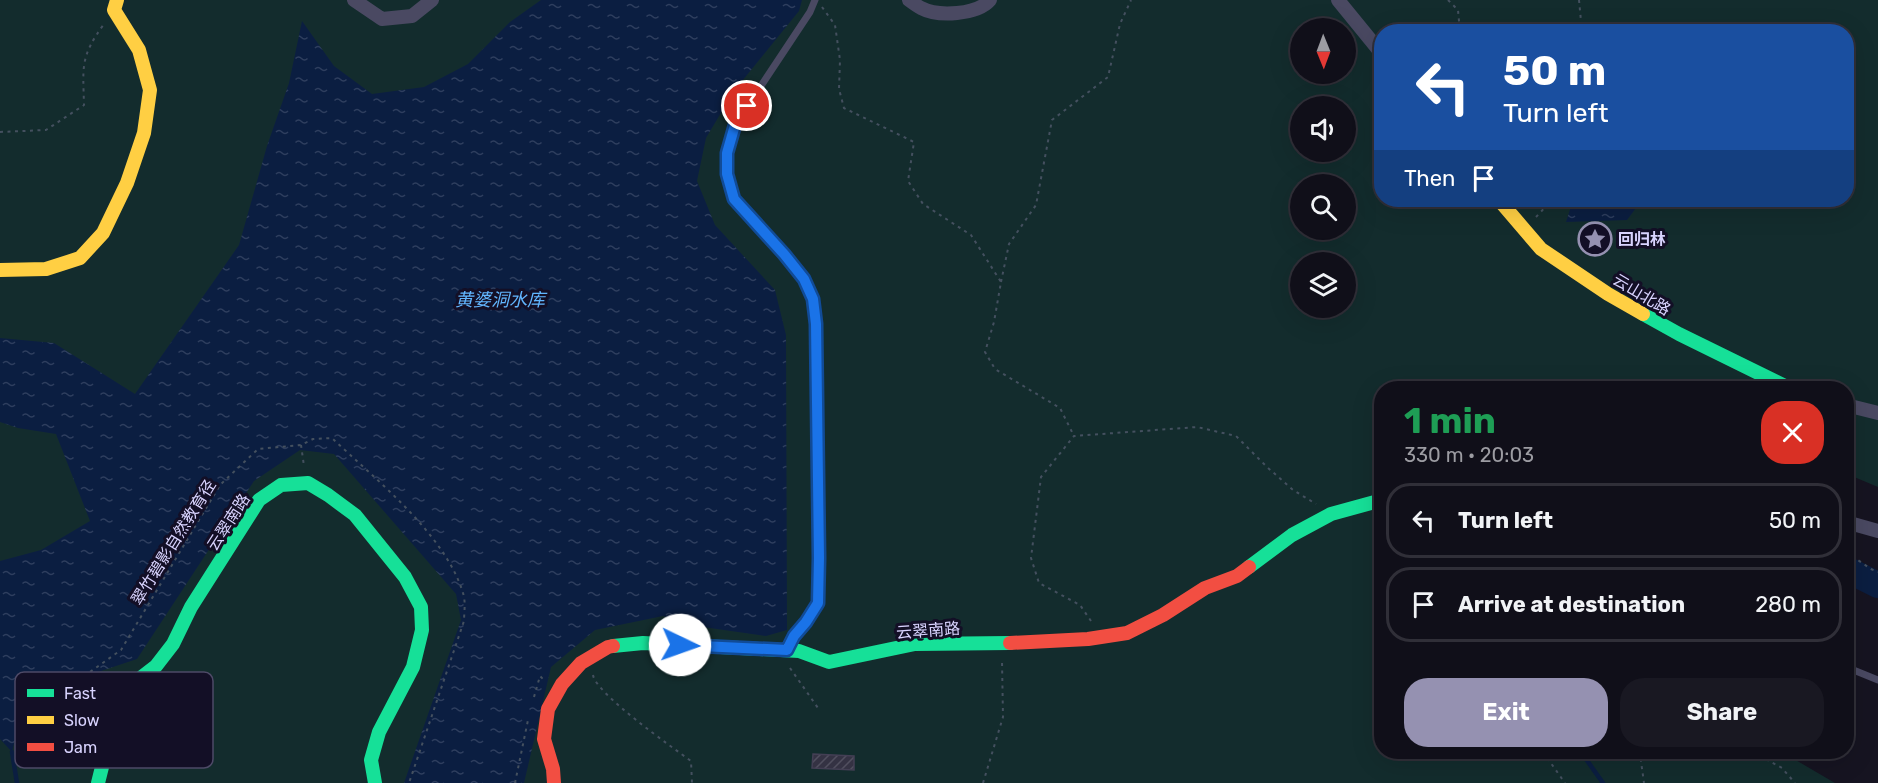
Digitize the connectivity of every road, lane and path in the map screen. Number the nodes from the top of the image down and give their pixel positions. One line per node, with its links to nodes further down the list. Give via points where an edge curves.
1 (354, 0): 2 (street, via 382,20 412,16)
2 (432, 0)
3 (816, 0): 19 (path, via 835,25 844,108 914,142 908,181 923,204 971,235); 34 (lane, via 735,125 727,153 727,174 734,199 804,279 813,299 816,324 818,603)
4 (909, 0): 5 (street, via 922,9 952,15 985,6)
5 (990, 0)
6 (1131, 0): 19 (path, via 1120,24 1108,77 1052,120 1036,205 1009,244)
7 (1338, 0): 13 (street)
8 (1448, 0): 11 (path, via 1458,10)
9 (1579, 0): 12 (path)
10 (116, 5): 14 (path, via 90,43 82,64 84,105 46,130); 18 (street, via 139,50 150,90 144,133 127,183 104,233 80,258 46,269)
11 (1459, 24)
12 (1581, 24)
13 (1374, 44)
14 (0, 132)
15 (1504, 207): 17 (street, 云山北路)
16 (1545, 207): 17 (path)
17 (1524, 230): 20 (street, 云山北路, via 1541,249 1608,294 1678,334)
18 (0, 270)
19 (1001, 282): 23 (path, via 985,352 995,369 1060,408)
20 (1775, 381)
21 (1854, 407): 22 (street)
22 (1878, 413)
23 (1074, 436): 27 (path, via 1197,427 1236,435 1293,490); 32 (path, via 1041,477 1031,558 1039,583 1080,605)
24 (301, 445): 25 (path); 37 (path, 翠竹碧影自然教育径, via 258,449 220,485 121,650); 50 (path, 翠竹碧影自然教育径, via 313,438 332,438 421,522 452,568 464,596 464,621)
25 (308, 483): 38 (street, 云翠南路, via 281,485 259,500 190,607 173,644); 49 (street, via 355,516 405,577 421,607 422,630 413,667 379,732 371,760)
26 (1374, 502): 27 (street, 云翠南路)
27 (1331, 514): 32 (street, 云翠南路, via 1292,535 1237,576 1205,588 1126,633)
28 (1854, 524): 29 (street)
29 (1878, 531)
30 (1854, 558): 31 (path)
31 (1878, 572)
32 (1101, 637): 33 (street, 云翠南路)
33 (1002, 643): 34 (street, 云翠南路, via 915,644 830,662); 54 (path, via 1003,717)
34 (784, 650): 35 (street, 云翠南路, via 643,643 608,647); 42 (path, via 781,656)
35 (590, 657): 52 (street, 云翠南路, via 562,684 548,709 544,739); 53 (path, via 594,681 620,707 691,761)
36 (1854, 671): 40 (lane)
37 (90, 672)
38 (148, 672)
39 (540, 676): 41 (path)
40 (1878, 680)
41 (532, 706)
42 (818, 708)
43 (530, 716): 51 (path)
44 (1548, 759): 55 (path)
45 (1641, 759): 56 (path)
46 (1766, 759): 57 (path, via 1782,768)
47 (102, 768): 48 (street, 云翠南路)
48 (98, 783)
49 (375, 783)
50 (409, 783)
51 (515, 783)
52 (554, 783)
53 (693, 783)
54 (983, 783)
55 (1565, 783)
56 (1644, 783)
57 (1795, 783)

